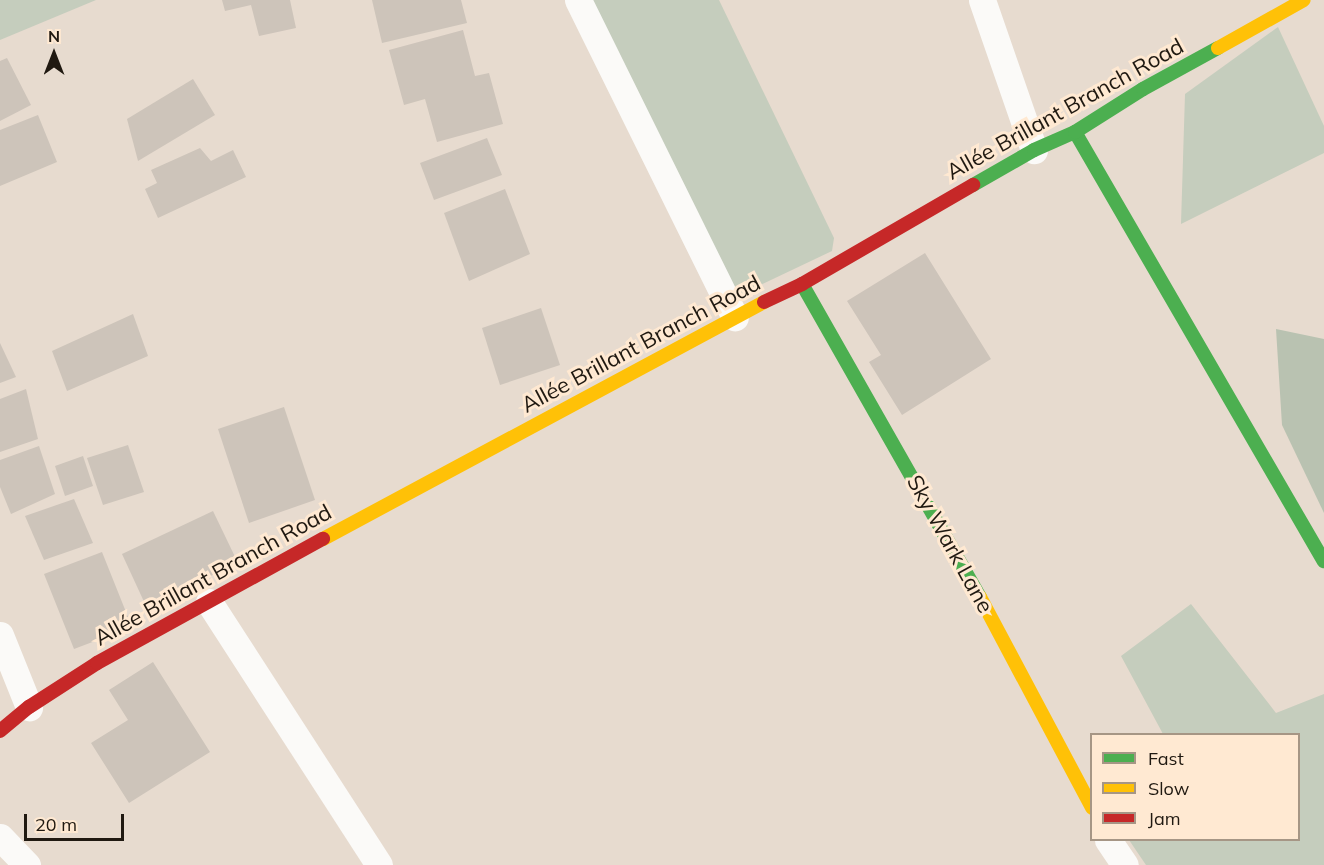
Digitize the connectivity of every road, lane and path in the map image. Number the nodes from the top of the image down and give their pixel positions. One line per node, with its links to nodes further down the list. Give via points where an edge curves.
1 (578, 0): 7 (street)
2 (982, 0): 5 (street)
3 (1305, 0): 4 (street, Allée Brillant Branch Road, via 1143,89)
4 (1075, 132): 5 (street, Allée Brillant Branch Road); 8 (street)
5 (1034, 150): 6 (street, Allée Brillant Branch Road)
6 (802, 284): 7 (street, Allée Brillant Branch Road); 13 (street, Sky Wark Lane, via 967,573)
7 (735, 317): 9 (street, Allée Brillant Branch Road)
8 (1324, 561)
9 (209, 602): 11 (street, Allée Brillant Branch Road, via 97,663); 17 (street)
10 (0, 635): 11 (street)
11 (29, 707): 12 (street, Allée Brillant Branch Road)
12 (0, 731)
13 (1090, 804)
14 (0, 837): 16 (street)
15 (1109, 841): 18 (street)
16 (27, 865)
17 (379, 865)
18 (1125, 865)

